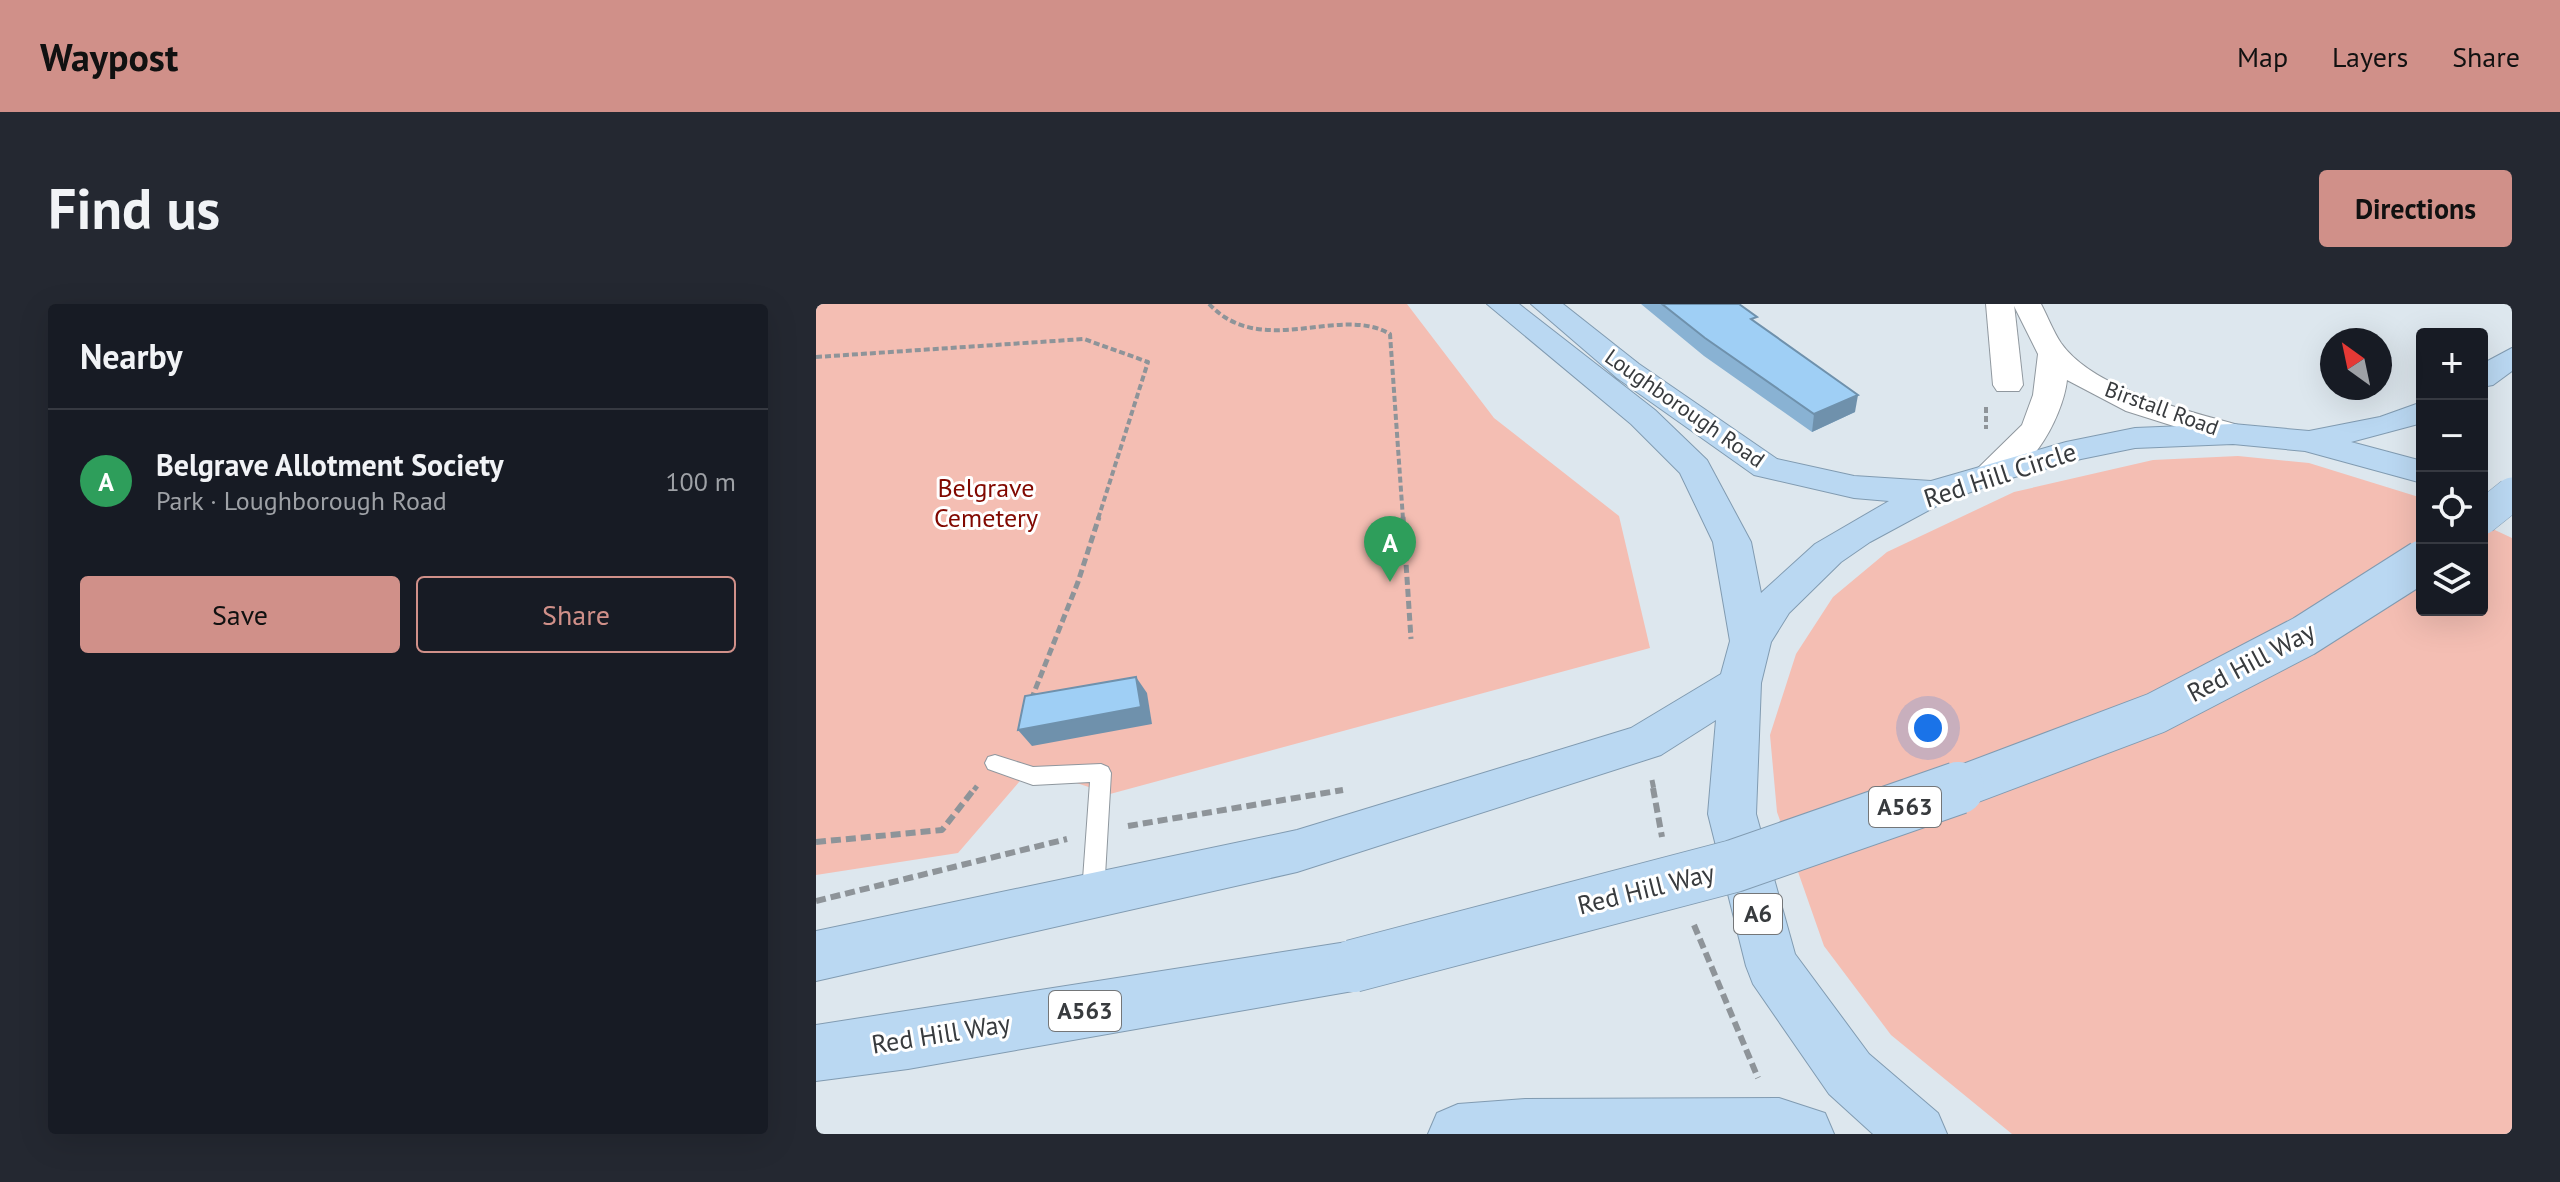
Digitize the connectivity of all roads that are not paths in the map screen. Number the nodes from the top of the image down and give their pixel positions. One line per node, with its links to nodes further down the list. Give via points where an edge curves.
1 (1501, 304): 19 (highway, Loughborough Road / A6, via 1643,417 1695,468 1732,542)
2 (1545, 304): 13 (highway, Loughborough Road / A6, via 1628,371 1766,467 1854,487)
3 (2000, 304): 6 (street)
4 (2027, 304): 6 (street, Birstall Road)
5 (2512, 357): 7 (highway)
6 (2023, 368): 9 (street, Birstall Road); 12 (street, via 2047,414 2027,441)
7 (2488, 374)
8 (2416, 414): 10 (highway)
9 (2233, 434): 10 (highway, Red Hill Circle / A6); 12 (highway, Red Hill Circle / A6, via 2135,438)
10 (2306, 441): 11 (highway, Red Hill Circle / A6)
11 (2416, 470)
12 (1992, 472): 13 (highway, Red Hill Circle / A6)
13 (1933, 493): 19 (highway, Red Hill Circle / A6, via 1828,553 1775,603)
14 (2512, 494): 17 (highway, bridge)
15 (2488, 498): 16 (highway)
16 (2512, 509)
17 (2488, 513)
18 (2416, 565): 23 (highway, Red Hill Way / A563, bridge, via 2304,636 2169,706 2028,764 1734,866 1353,966)
19 (1745, 662): 21 (highway, via 1645,742 1297,851); 26 (highway, Red Hill Circle / A6, via 1732,814 1772,966 1849,1074)
20 (995, 763): 21 (lane, via 1033,776 1101,773)
21 (1093, 893): 22 (highway)
22 (816, 956)
23 (816, 1053)
24 (1791, 1130): 25 (highway, via 1525,1128)
25 (1458, 1134)
26 (1917, 1134)

